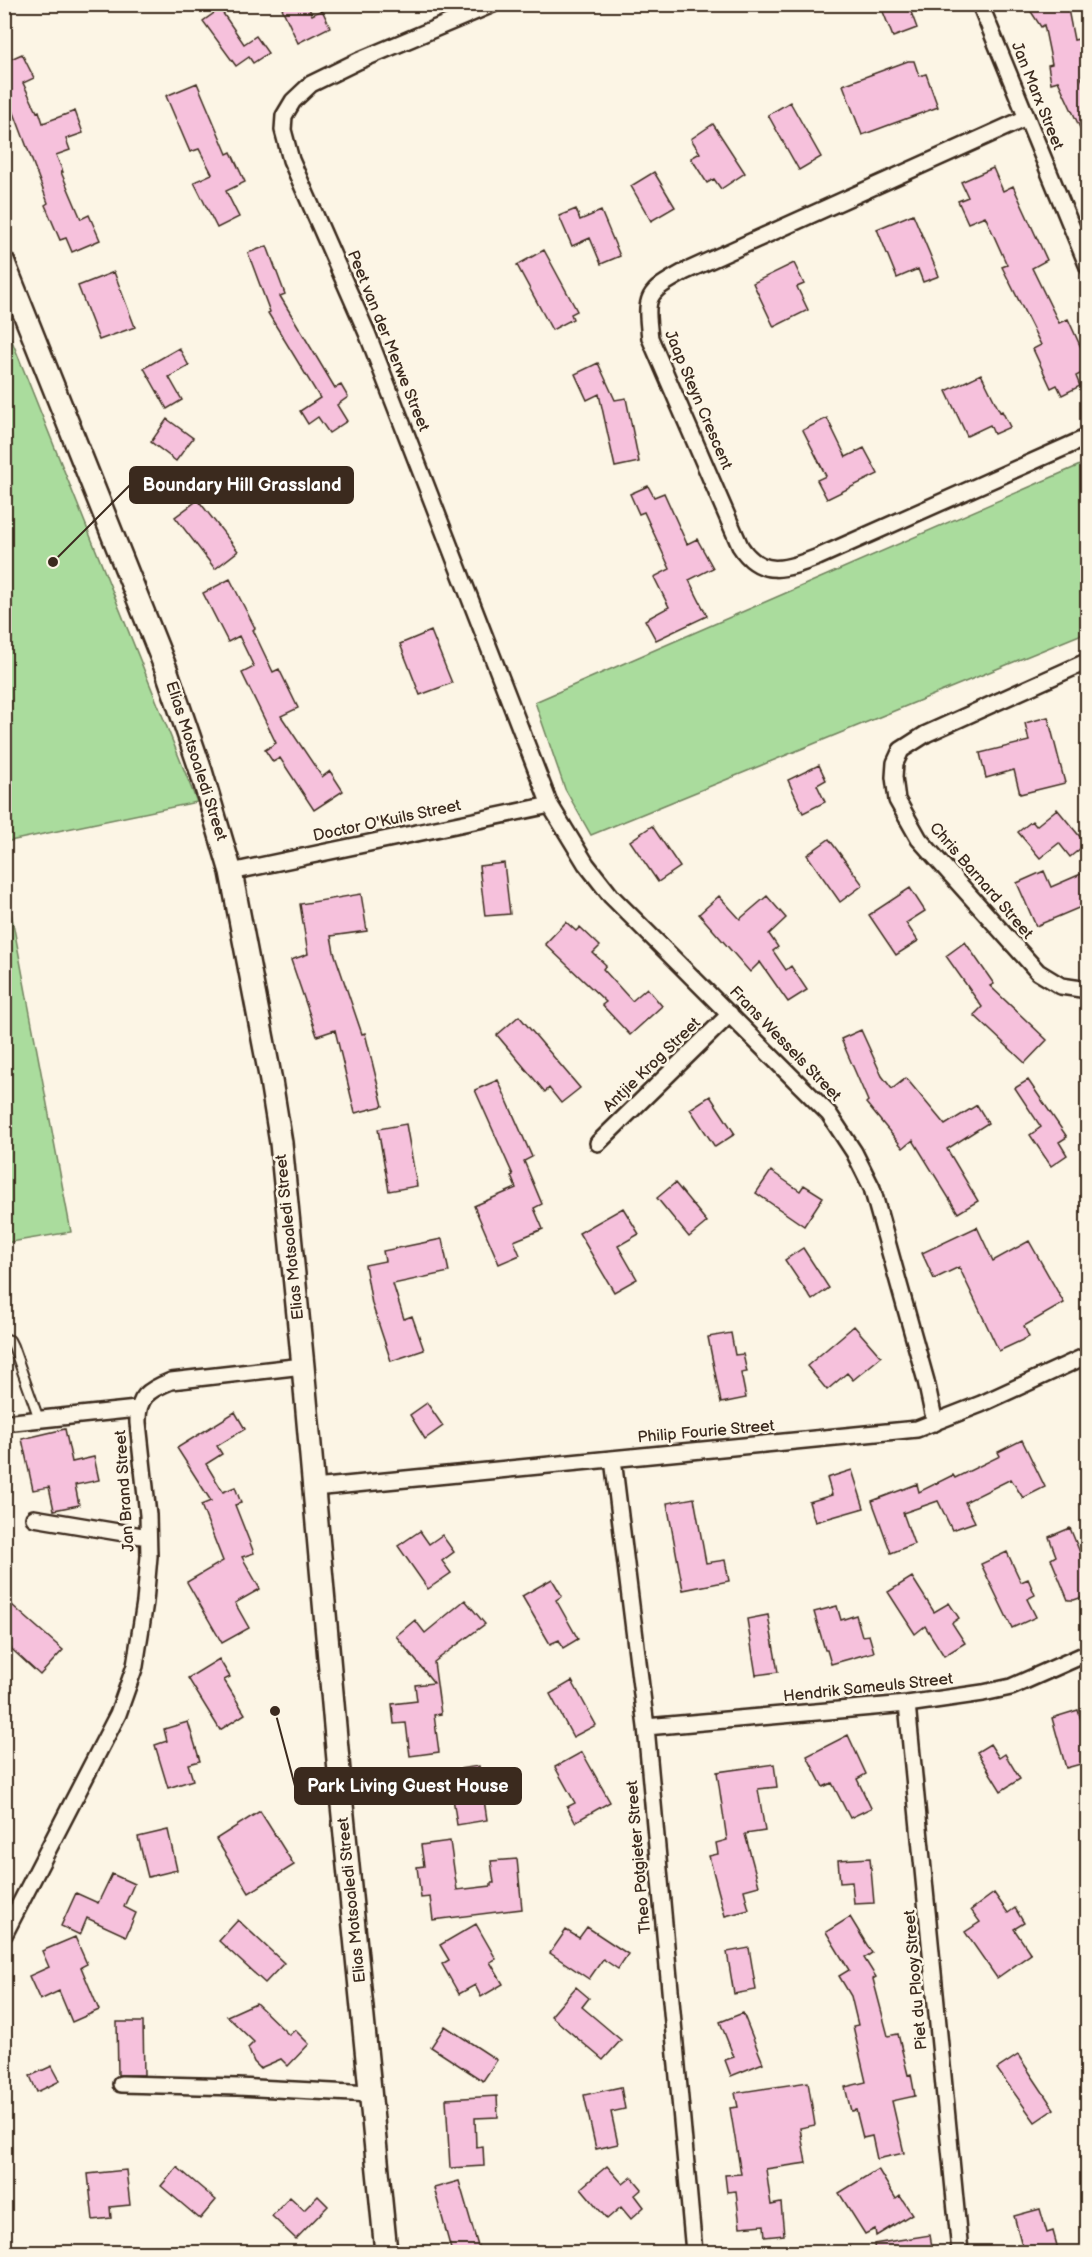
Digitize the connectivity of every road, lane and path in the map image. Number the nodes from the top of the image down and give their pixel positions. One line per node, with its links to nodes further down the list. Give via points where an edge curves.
1 (493, 4): 8 (street, Peet van der Merwe Street, via 311,84 293,101 283,130 291,160 372,344)
2 (980, 4): 3 (street, Jan Marx Street)
3 (1026, 118): 5 (street, Jan Marx Street); 6 (street, Jaap Steyn Crescent, via 662,284 649,298 650,338 740,546 756,564 773,569 791,568 818,557)
4 (4, 263): 9 (street, Elias Motsoaledi Street, via 166,669)
5 (1088, 267)
6 (1088, 437)
7 (1088, 661): 10 (street, Chris Barnard Street, via 926,734 902,750 895,763 894,777 897,800 919,839 1038,972 1061,986)
8 (550, 805): 9 (street, Doctor O'Kuils Street); 11 (street, Frans Wessels Street, via 611,896)
9 (231, 872): 15 (street, Elias Motsoaledi Street, via 281,1143)
10 (1088, 990)
11 (730, 1014): 12 (street, Antjie Krog Street); 18 (street, Frans Wessels Street, via 829,1114 863,1168 881,1219)
12 (598, 1143)
13 (4, 1338): 17 (lane, via 14,1346)
14 (1088, 1355): 18 (street, Philip Fourie Street)
15 (303, 1366): 16 (street, Jan Brand Street, via 171,1381 147,1394); 21 (street, Elias Motsoaledi Street)
16 (137, 1409): 17 (street); 23 (street, Jan Brand Street)
17 (39, 1419): 19 (street)
18 (935, 1423): 20 (street, Philip Fourie Street, via 902,1431)
19 (4, 1424)
20 (613, 1459): 21 (street, Philip Fourie Street); 26 (street, Theo Potgieter Street)
21 (314, 1488): 29 (street, Elias Motsoaledi Street)
22 (34, 1518): 23 (street)
23 (148, 1537): 27 (street, Jan Brand Street, via 145,1602 135,1666 118,1714)
24 (1088, 1653): 25 (street, Hendrik Sameuls Street, via 1011,1687)
25 (908, 1704): 26 (street, Hendrik Sameuls Street); 32 (street, Piet du Plooy Street)
26 (645, 1726): 31 (street, Theo Potgieter Street)
27 (4, 1935)
28 (121, 2084): 29 (street)
29 (371, 2094): 30 (street, Elias Motsoaledi Street)
30 (386, 2253)
31 (694, 2253)
32 (960, 2253)

